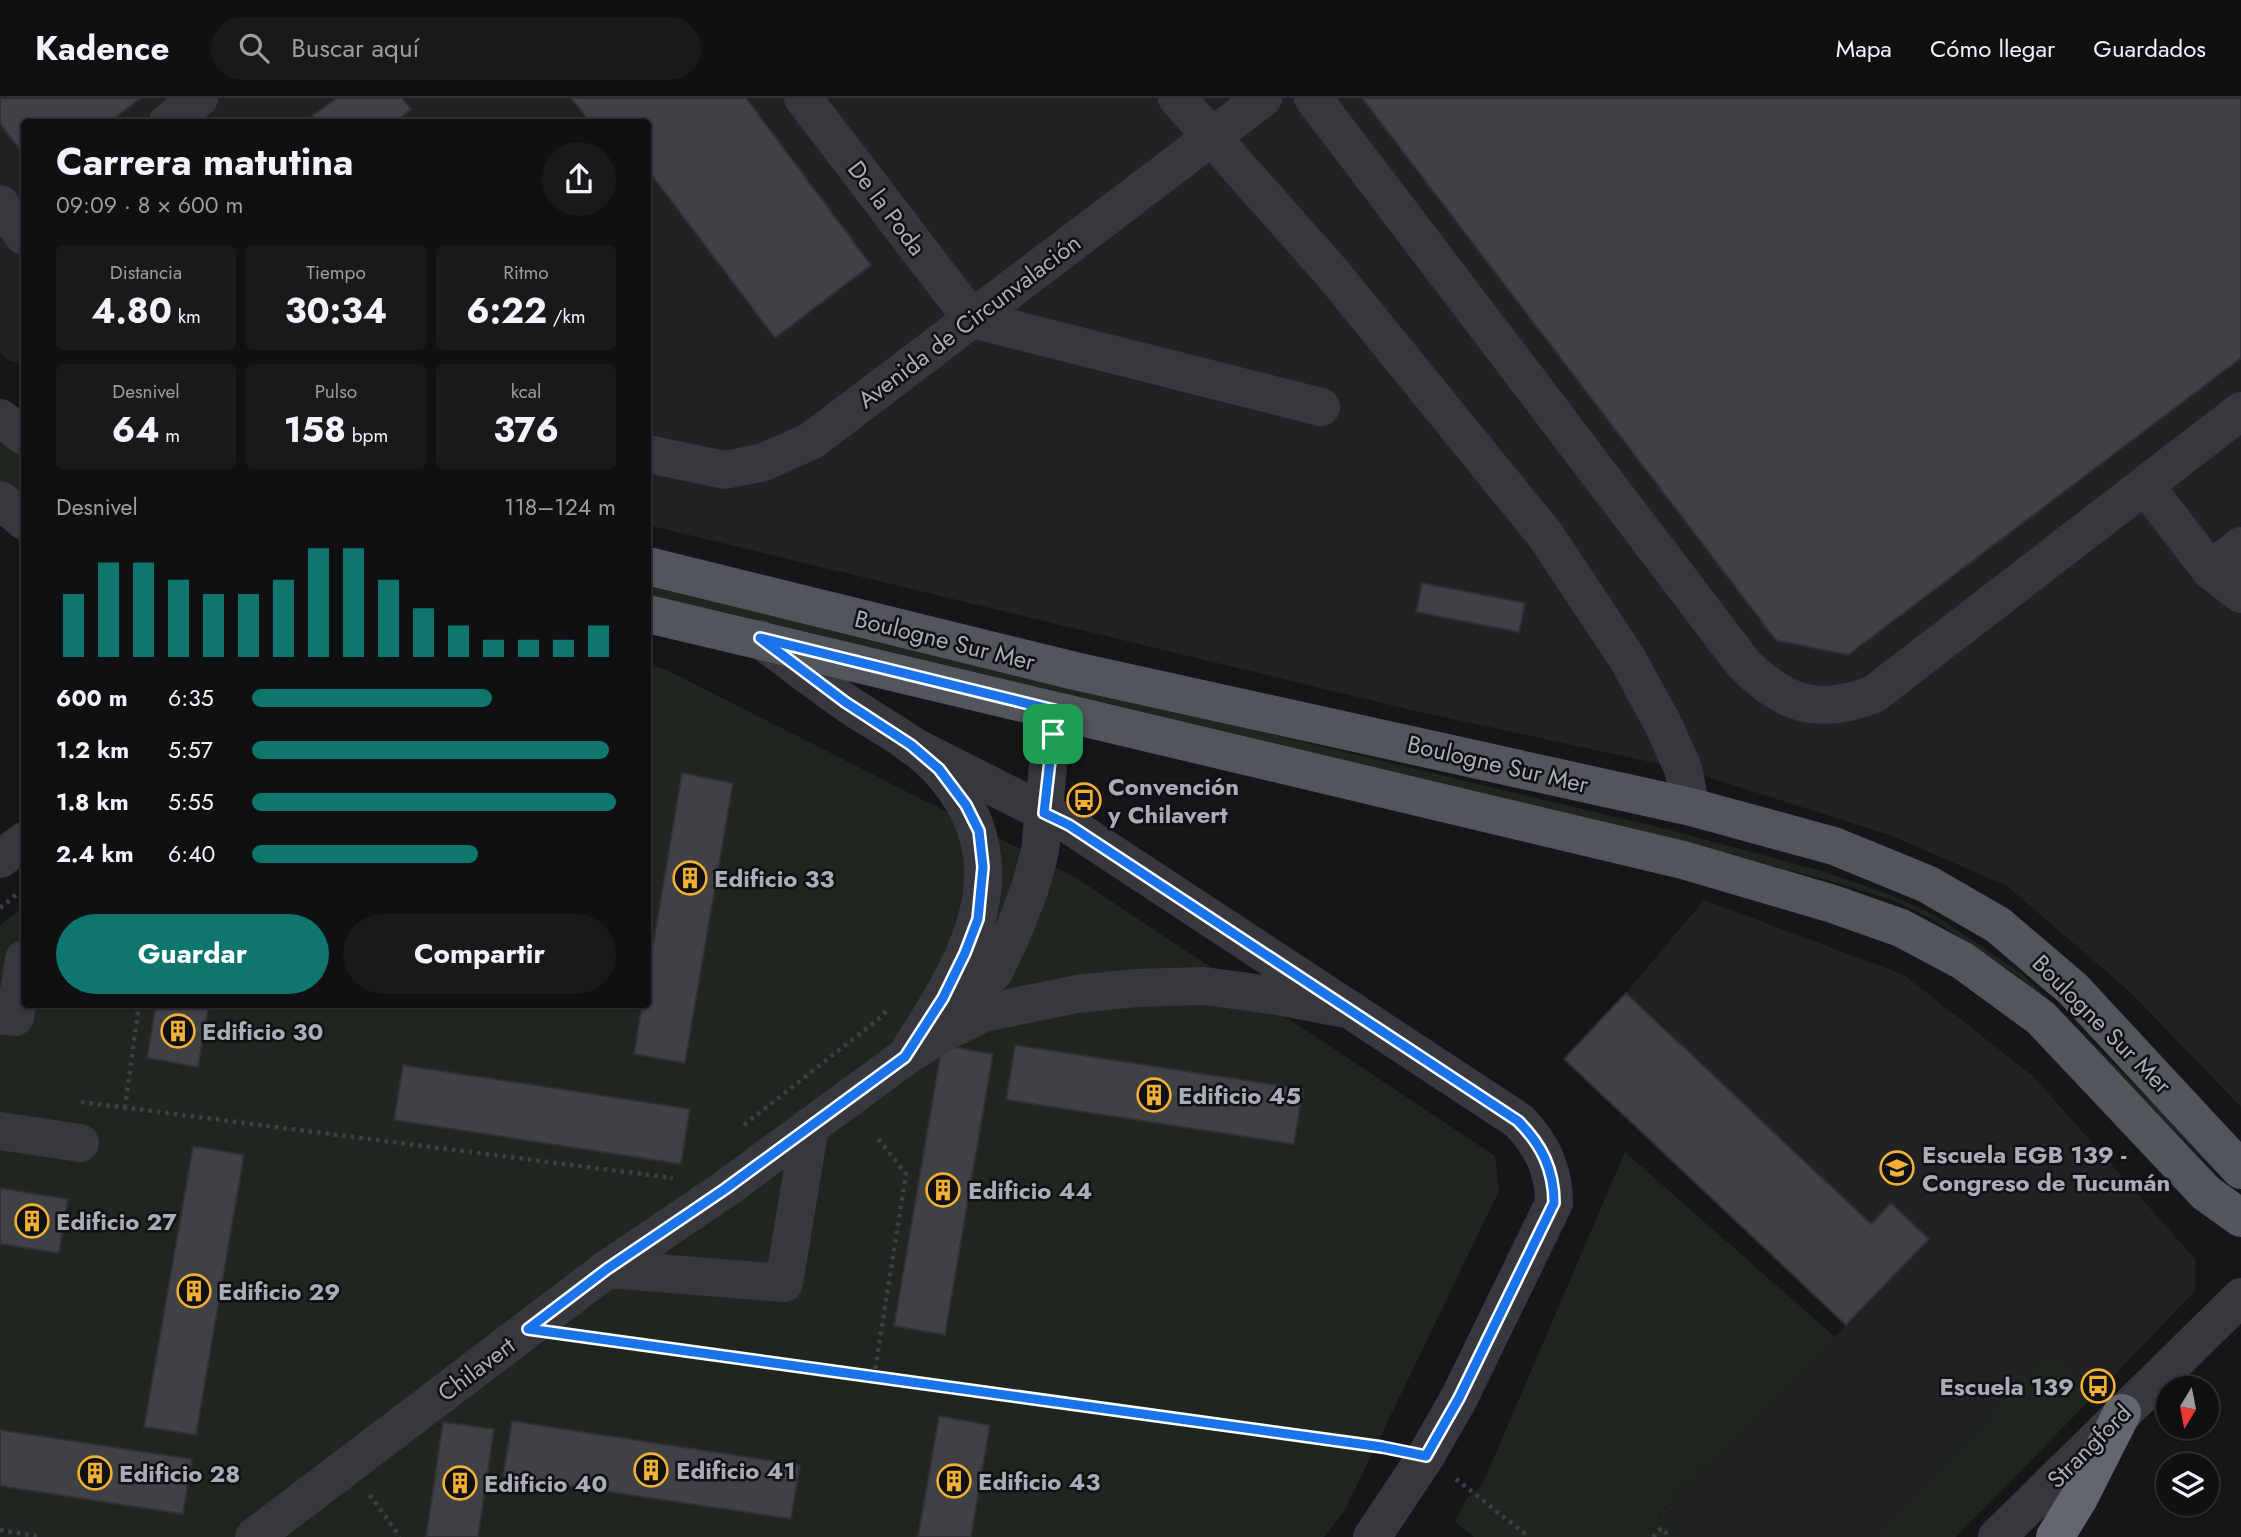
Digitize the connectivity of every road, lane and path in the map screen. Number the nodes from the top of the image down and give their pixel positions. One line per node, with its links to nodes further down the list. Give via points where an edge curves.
1 (199, 98): 6 (street)
2 (803, 98): 10 (street, De la Poda)
3 (1177, 98): 7 (street)
4 (1263, 98): 7 (street, Avenida de Circunvalación)
5 (1313, 98): 16 (street, via 1743,663 1763,684 1787,698 1847,705 1874,694)
6 (172, 119)
7 (1212, 136): 10 (street, Avenida de Circunvalación); 27 (street, via 1333,274 1546,536 1627,659 1664,726 1683,769)
8 (0, 204): 9 (street)
9 (21, 232)
10 (972, 319): 11 (street); 15 (street, Avenida de Circunvalación, via 811,441 764,462 725,470)
11 (1321, 407)
12 (2241, 411): 16 (street)
13 (0, 418): 14 (street)
14 (21, 434)
15 (651, 455)
16 (2145, 485): 21 (street)
17 (0, 500): 18 (street)
18 (21, 518)
19 (2241, 546): 21 (street)
20 (651, 567): 27 (main road, Boulogne Sur Mer, via 1075,671)
21 (2210, 570): 22 (street)
22 (2241, 594)
23 (651, 615): 24 (main road, Boulogne Sur Mer)
24 (760, 638): 25 (main road, Boulogne Sur Mer); 26 (street)
25 (1066, 713): 28 (street, via 1053,734); 46 (main road, Boulogne Sur Mer, via 1683,860 1901,928 1963,961 2041,1018 2206,1193)
26 (911, 745): 28 (street); 36 (street, via 939,769 966,805 979,831 983,867 978,919 965,953)
27 (1691, 807): 44 (main road, Boulogne Sur Mer, via 1834,846 1927,884 1997,925 2073,989)
28 (1044, 813): 34 (street); 36 (street, via 1030,888 994,972)
29 (21, 843): 30 (street)
30 (0, 859)
31 (21, 978): 35 (street, via 15,1017)
32 (888, 1007): 41 (path)
33 (138, 1008): 38 (path)
34 (1351, 1010): 36 (street, via 1204,986 1077,994 984,1013); 52 (street, via 1518,1121 1544,1154 1554,1180 1554,1203)
35 (0, 1015)
36 (905, 1057): 39 (street, Chilavert)
37 (75, 1101): 38 (path)
38 (125, 1108): 45 (path, via 678,1179)
39 (810, 1126): 47 (street, Chilavert); 47 (street, via 784,1283)
40 (0, 1131): 43 (street)
41 (734, 1133)
42 (876, 1136): 50 (path, via 906,1174)
43 (80, 1143)
44 (2241, 1170)
45 (670, 1185)
46 (2241, 1218)
47 (607, 1269): 49 (street, Chilavert)
48 (2241, 1297): 51 (street, Strangford)
49 (528, 1329): 50 (path); 56 (street, Chilavert)
50 (874, 1377): 52 (path)
51 (2122, 1413): 62 (street, Strangford); 63 (highway)
52 (1426, 1456): 58 (street); 59 (path)
53 (366, 1489): 57 (path)
54 (0, 1530): 55 (path)
55 (43, 1537)
56 (254, 1537)
57 (400, 1537)
58 (1372, 1537)
59 (1529, 1537)
60 (1653, 1537): 61 (path, via 1661,1528)
61 (1670, 1537)
62 (1997, 1537)
63 (2055, 1537)

